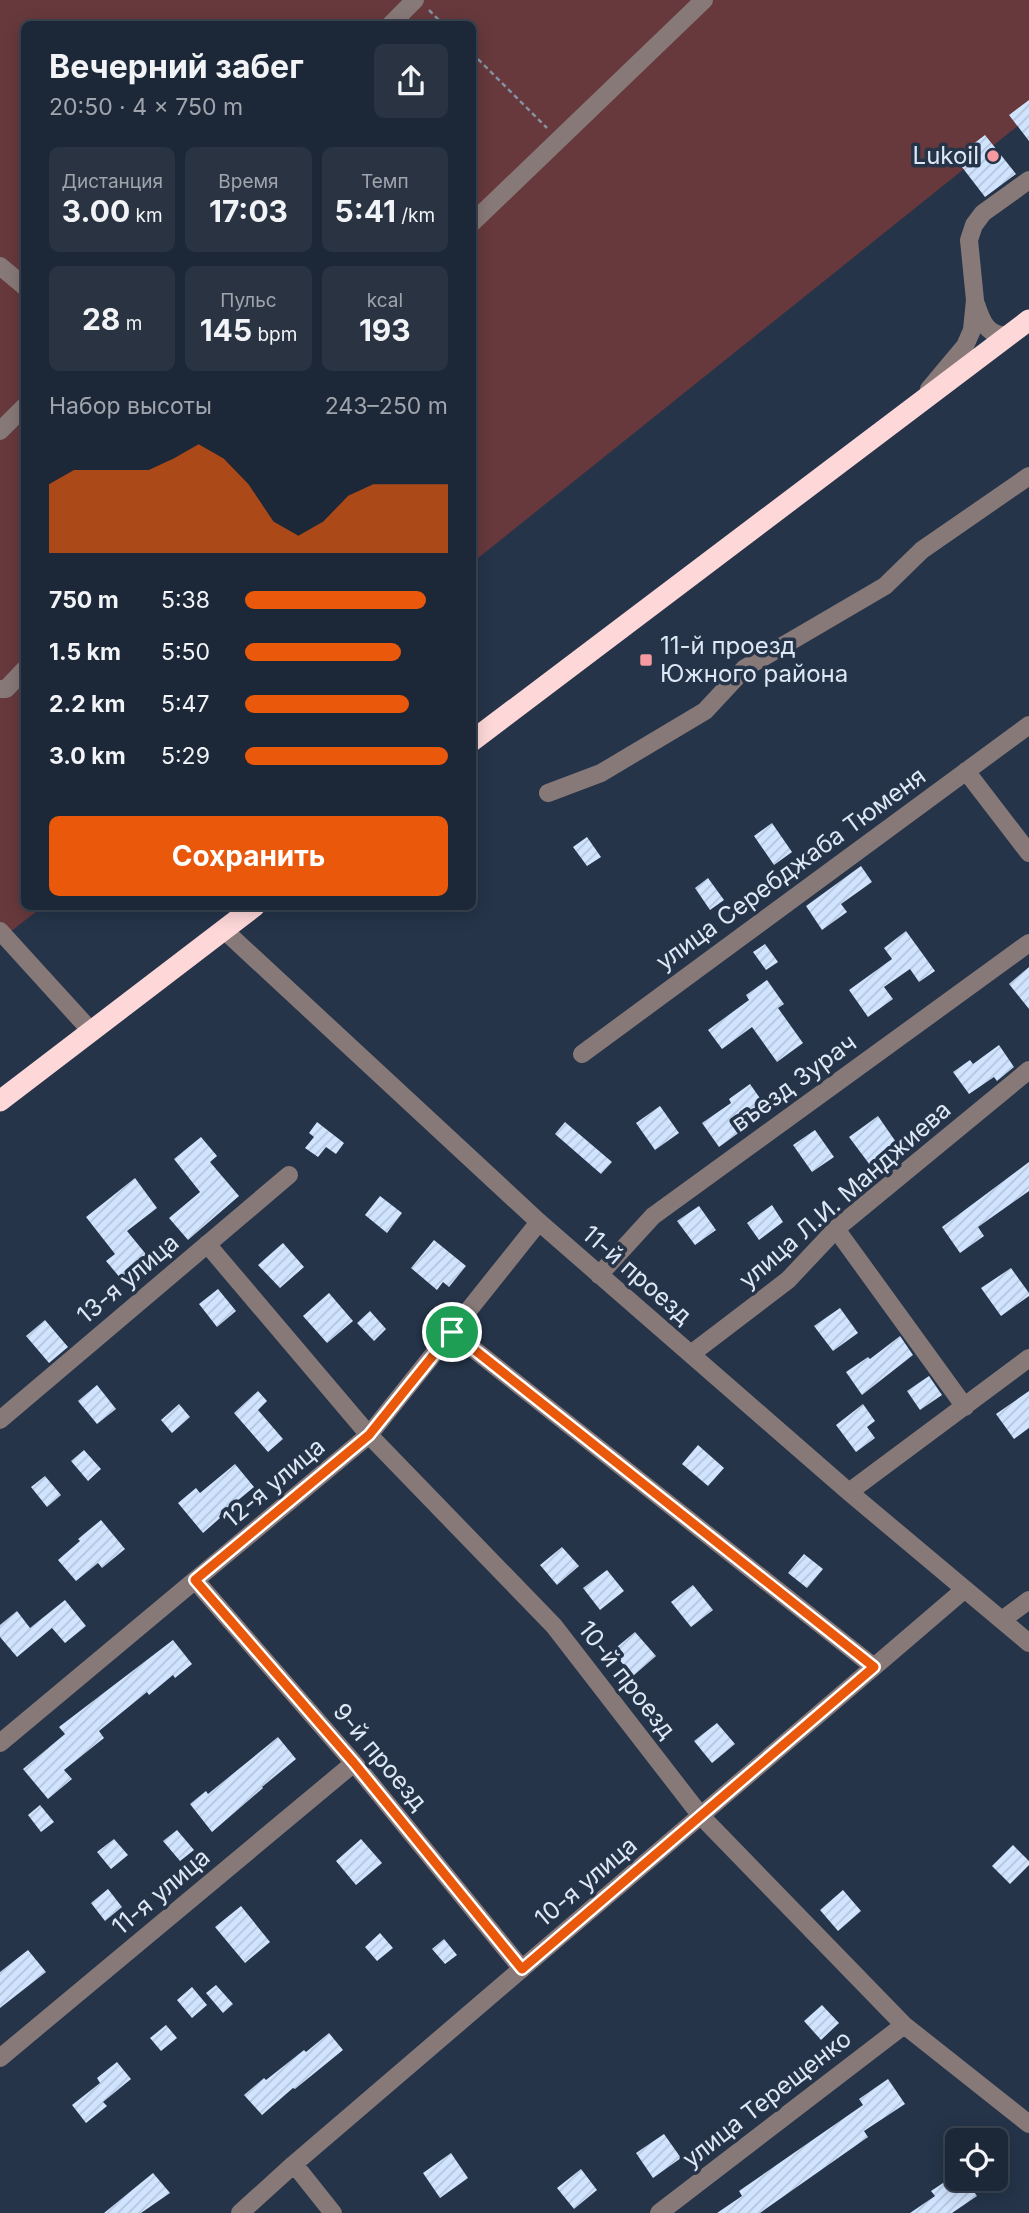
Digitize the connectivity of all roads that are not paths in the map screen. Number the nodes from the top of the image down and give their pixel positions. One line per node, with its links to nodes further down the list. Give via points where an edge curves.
1 (704, 0): 5 (street)
2 (421, 4): 3 (street)
3 (396, 21)
4 (1029, 180): 8 (street, via 983,213 974,225 969,240)
5 (476, 219)
6 (0, 266): 7 (street)
7 (21, 284)
8 (975, 300): 10 (street, via 988,328 997,336); 12 (street, via 965,346)
9 (1029, 320): 10 (highway)
10 (1009, 336): 12 (highway)
11 (21, 410): 13 (street)
12 (907, 414): 18 (highway)
13 (0, 431)
14 (1029, 476): 20 (street, via 922,550 885,586 745,668 705,711 601,773)
15 (21, 673): 16 (street, via 6,689)
16 (0, 689)
17 (1029, 724): 19 (street, улица Серебджаба Тюменя)
18 (476, 738)
19 (966, 771): 21 (street); 27 (street, улица Серебджаба Тюменя)
20 (548, 793)
21 (1029, 853)
22 (250, 910): 23 (highway)
23 (224, 930): 26 (highway); 31 (street, 11-й проезд)
24 (0, 931): 26 (street)
25 (1029, 943): 34 (street, въезд Зурач, via 653,1216)
26 (91, 1031): 29 (highway)
27 (582, 1054)
28 (1029, 1070): 32 (street, улица Л.И. Манджиева)
29 (0, 1101)
30 (289, 1175): 33 (street, 13-я улица)
31 (539, 1222): 34 (street, 11-й проезд); 35 (street, 12-я улица)
32 (836, 1229): 36 (street, улица Л.И. Манджиева, via 788,1280); 38 (street)
33 (207, 1244): 39 (street, 13-я улица); 40 (street, 10-й проезд)
34 (599, 1275): 36 (street, 11-й проезд)
35 (452, 1332): 40 (street, 12-я улица); 47 (street)
36 (691, 1354): 41 (street, 11-й проезд)
37 (1029, 1358): 38 (street)
38 (965, 1406): 41 (street)
39 (0, 1420)
40 (369, 1435): 42 (street, 12-я улица); 50 (street, 10-й проезд, via 554,1626)
41 (849, 1492): 43 (street, 11-й проезд)
42 (195, 1580): 48 (street, 12-я улица); 49 (street, 9-й проезд)
43 (965, 1589): 45 (street, 11-й проезд); 47 (street, 10-я улица)
44 (1029, 1600): 45 (street)
45 (1002, 1620): 46 (street, 11-й проезд)
46 (1029, 1643)
47 (874, 1667): 50 (street, 10-я улица)
48 (0, 1743)
49 (354, 1763): 51 (street, 9-й проезд); 53 (street, 11-я улица)
50 (701, 1816): 51 (street, 10-я улица); 52 (street, 10-й проезд)
51 (522, 1969): 55 (street, 10-я улица)
52 (904, 2025): 54 (street, 10-й проезд); 58 (street, улица Терещенко)
53 (0, 2058)
54 (1029, 2124)
55 (294, 2164): 56 (street, 10-я улица); 57 (street)
56 (240, 2213)
57 (333, 2213)
58 (659, 2213)

